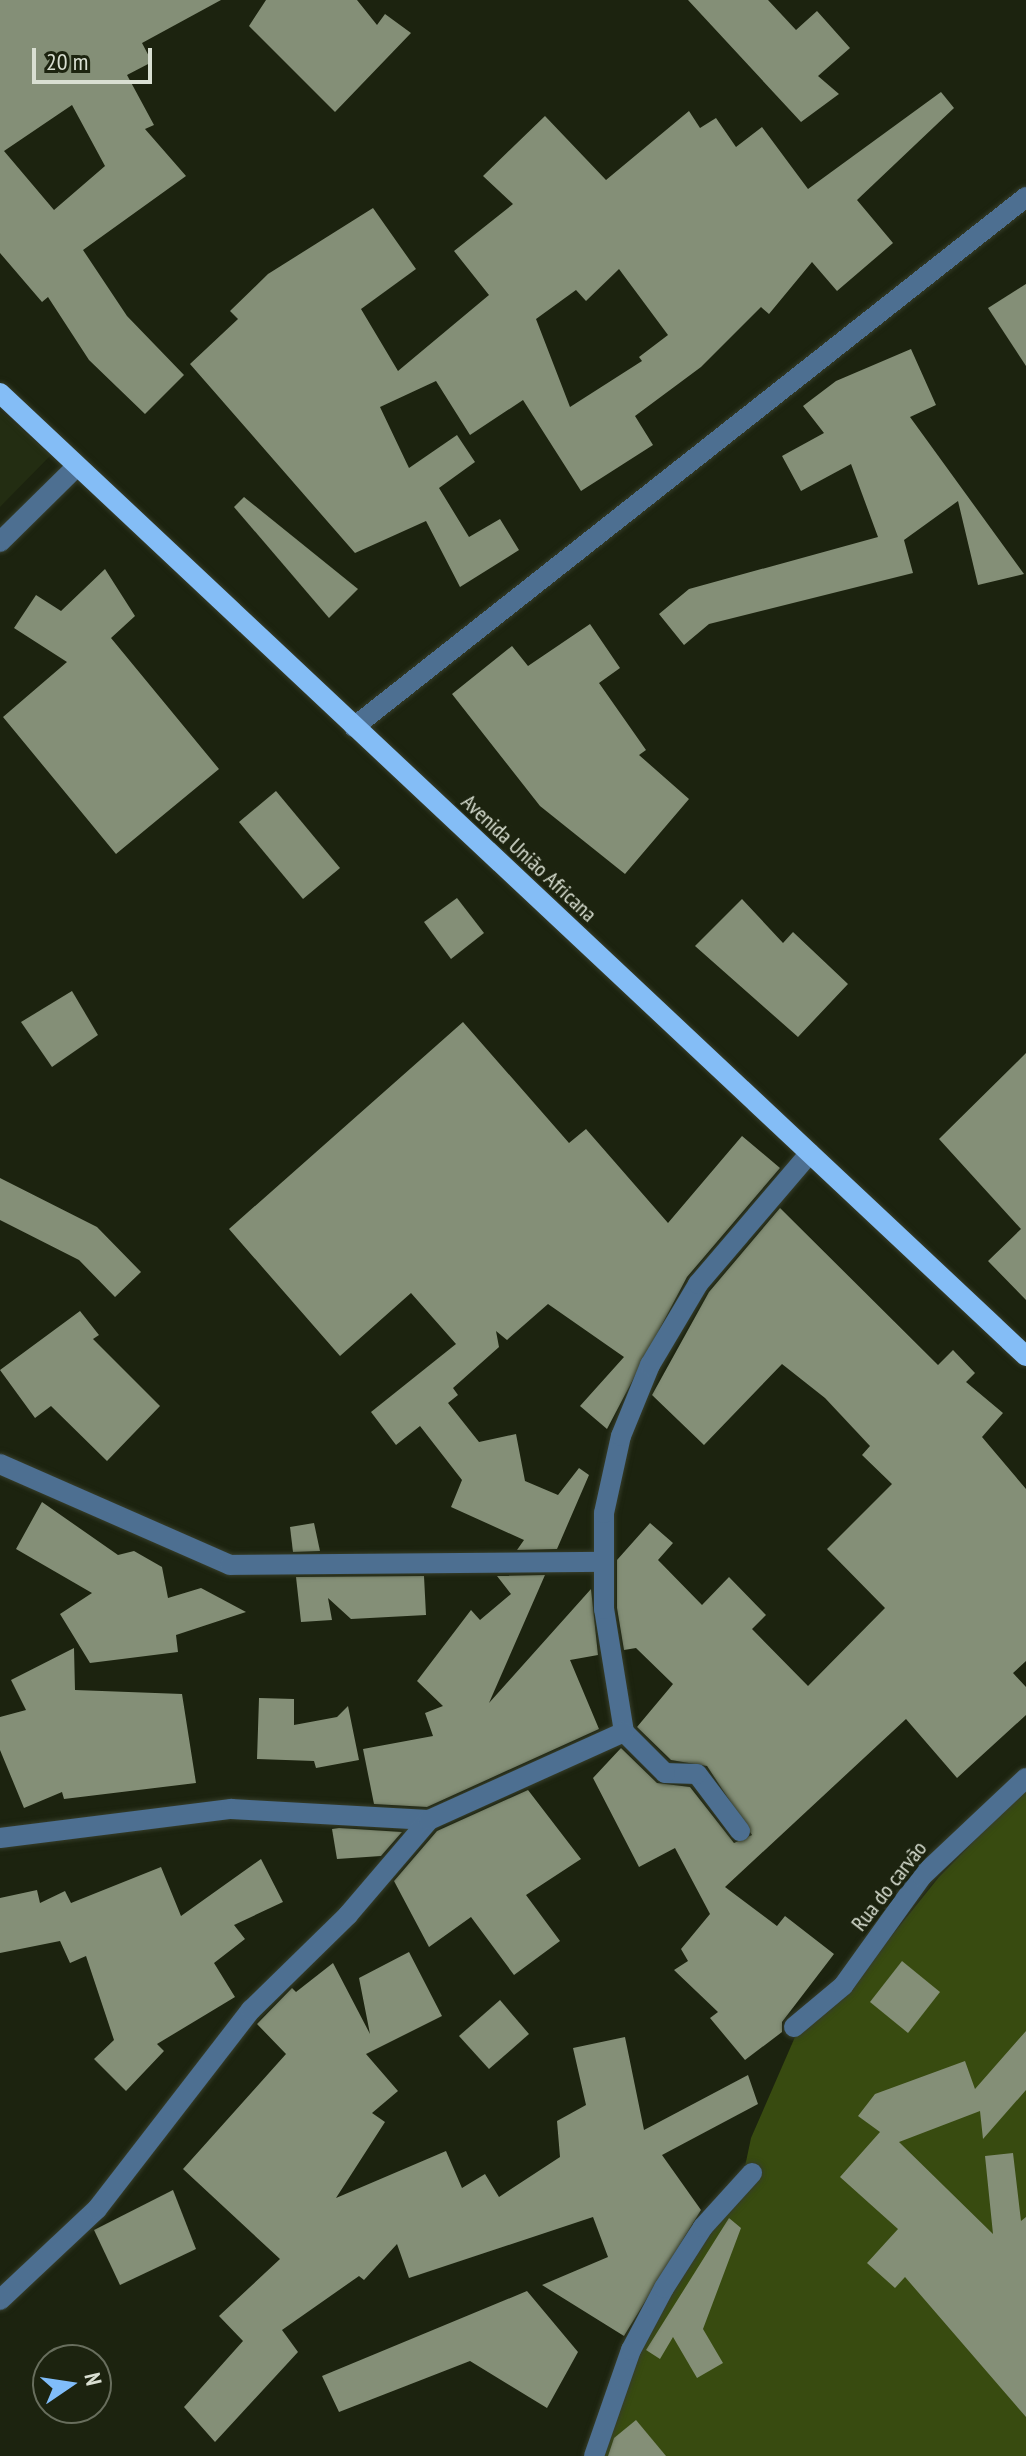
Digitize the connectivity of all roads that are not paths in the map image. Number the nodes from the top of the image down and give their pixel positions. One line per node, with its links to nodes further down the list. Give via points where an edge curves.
1 (1026, 197): 5 (street)
2 (0, 393): 3 (main road, Avenida União Africana)
3 (76, 467): 4 (street); 5 (main road, Avenida União Africana)
4 (0, 542)
5 (354, 727): 6 (main road, Avenida União Africana)
6 (810, 1153): 7 (main road, Avenida União Africana); 9 (street, via 698,1284 650,1365 621,1436)
7 (1026, 1356)
8 (0, 1464): 9 (street, via 84,1495 165,1542 230,1565)
9 (600, 1562): 10 (street)
10 (624, 1732): 12 (street); 13 (street, via 665,1773 697,1774)
11 (1026, 1778): 15 (street, Rua do carvão, via 922,1876 843,1986)
12 (429, 1820): 14 (street, via 231,1809); 17 (street, via 348,1915 251,2010 97,2209)
13 (740, 1831)
14 (0, 1838)
15 (794, 2027)
16 (752, 2173): 18 (street, via 703,2227 664,2288 631,2350)
17 (0, 2300)
18 (594, 2456)

